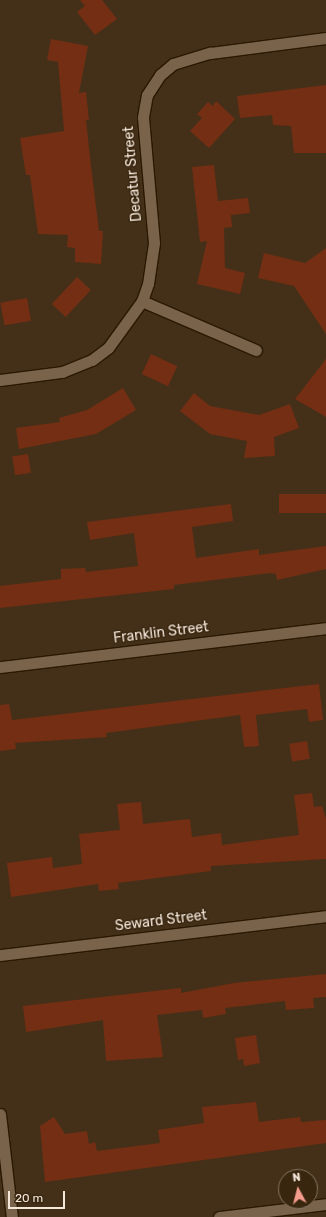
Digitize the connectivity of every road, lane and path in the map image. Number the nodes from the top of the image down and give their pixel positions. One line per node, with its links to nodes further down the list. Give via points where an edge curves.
1 (326, 38): 2 (street, Decatur Street, via 210,53 173,64 151,87 143,117 143,147 154,257)
2 (142, 302): 3 (street); 4 (street, Decatur Street, via 108,348 92,360 62,372)
3 (256, 350)
4 (0, 380)
5 (326, 628): 6 (street, Franklin Street)
6 (0, 667)
7 (326, 916): 8 (street, Seward Street)
8 (0, 955)
9 (0, 1114): 11 (street)
10 (326, 1204): 12 (street)
11 (12, 1217)
12 (220, 1217)

